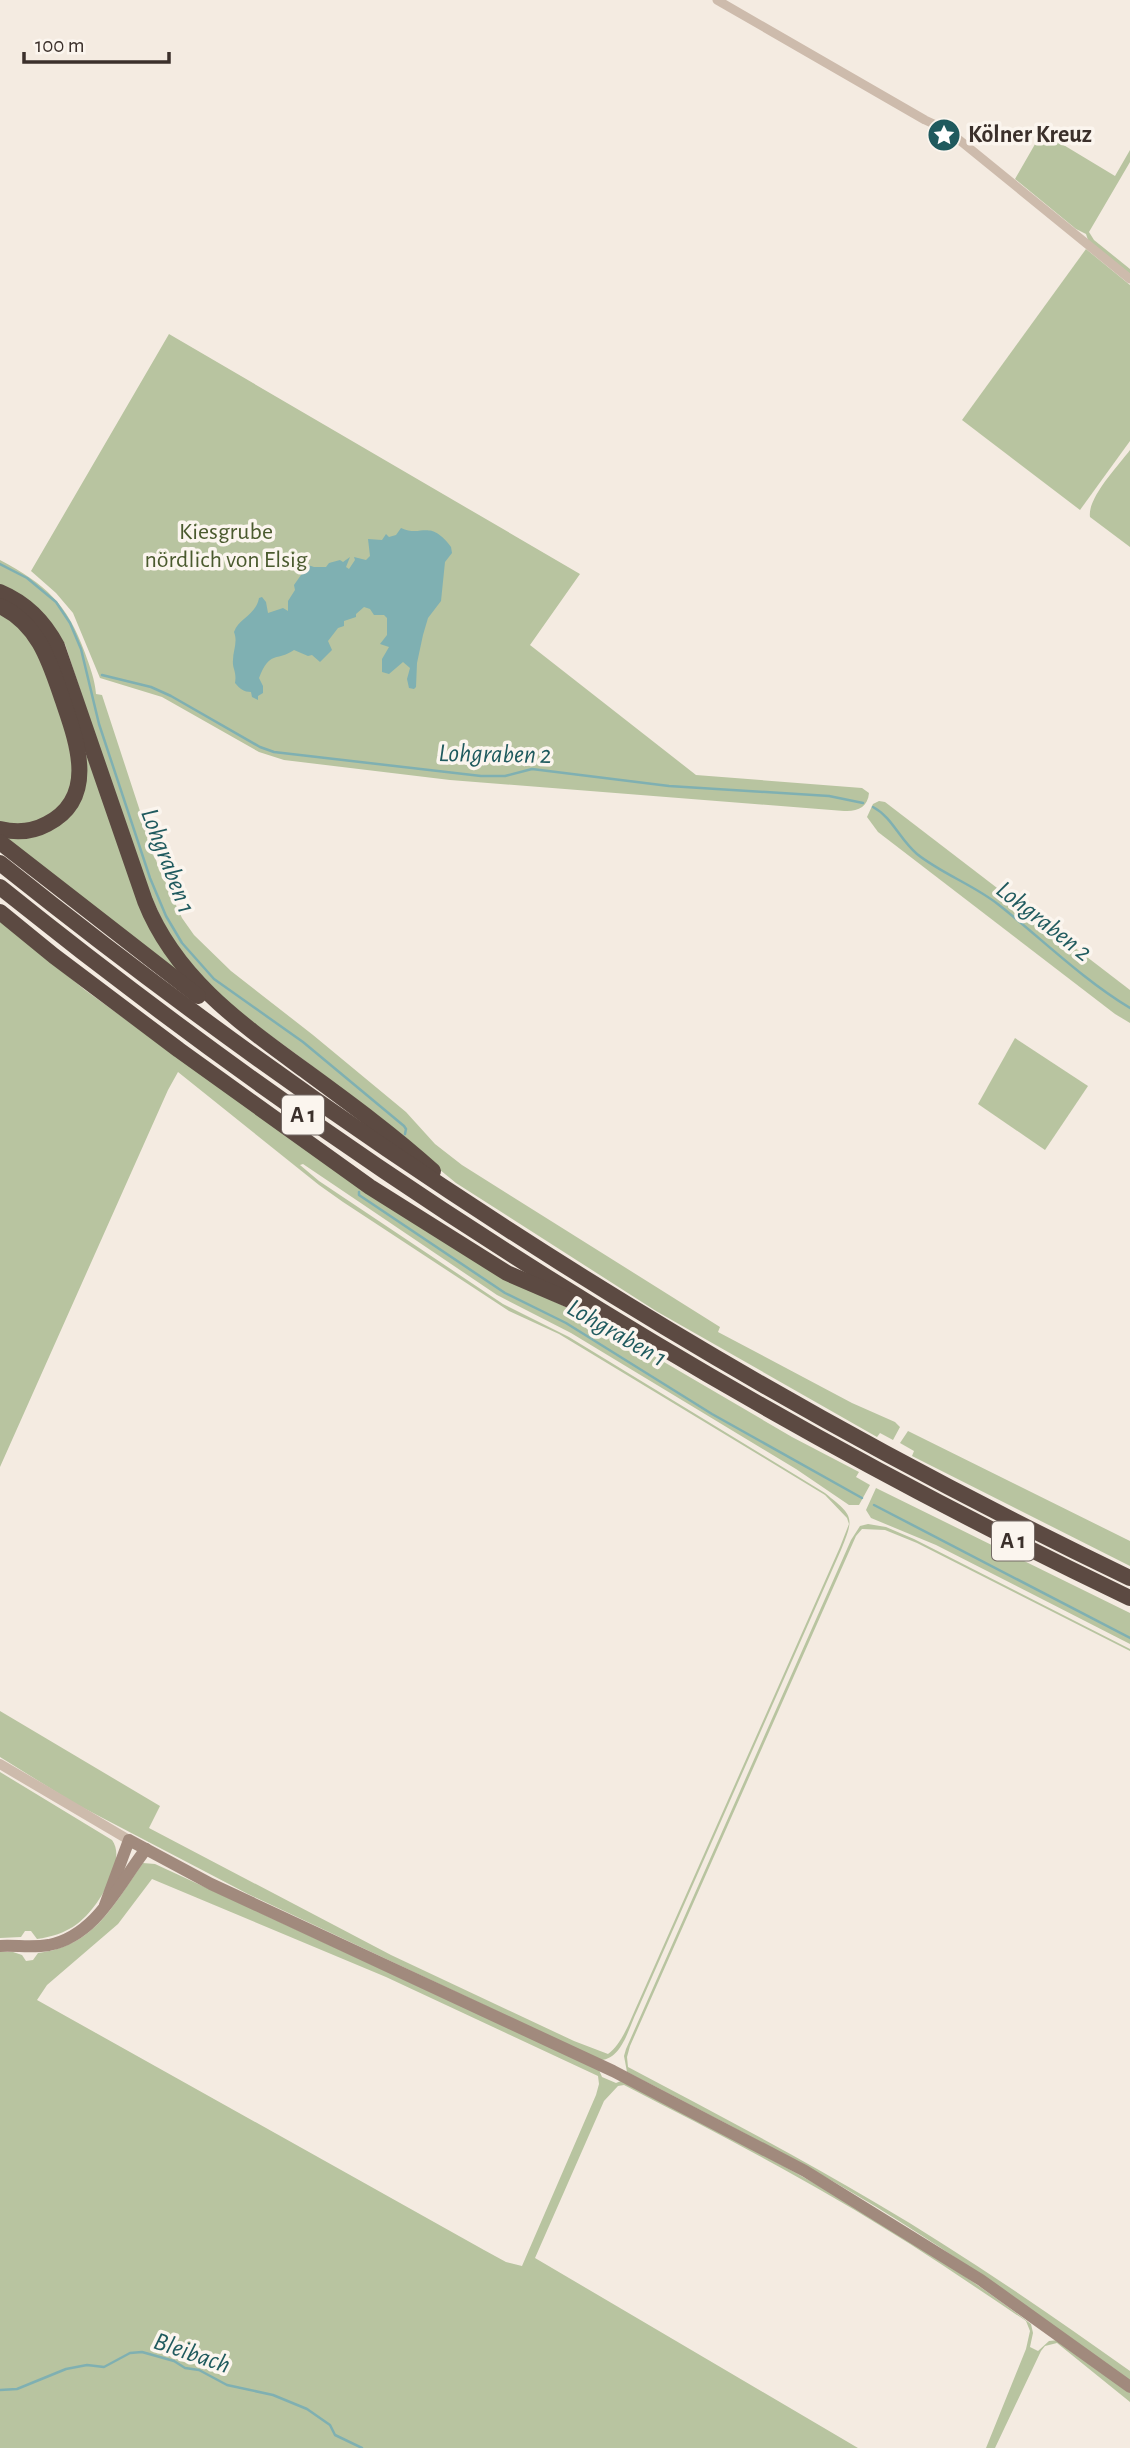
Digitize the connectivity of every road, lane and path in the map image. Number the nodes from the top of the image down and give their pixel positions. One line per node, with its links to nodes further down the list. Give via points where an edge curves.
1 (717, 0): 2 (street, via 947,130)
2 (1130, 279)
3 (0, 592): 10 (highway, via 36,616 57,646 159,933 192,979)
4 (0, 606): 5 (highway, via 29,626 44,650 75,735 80,772 74,798 57,818 27,831)
5 (0, 829)
6 (0, 842): 10 (highway, via 234,1023)
7 (0, 863): 11 (highway, A 1, via 309,1097)
8 (0, 887): 12 (highway, A 1, via 298,1111)
9 (0, 912): 12 (highway, via 179,1051 370,1187 506,1273)
10 (255, 1034): 11 (highway, via 395,1137)
11 (466, 1201): 13 (highway, A 1, via 671,1332 907,1465)
12 (621, 1323): 14 (highway, A 1, via 898,1481)
13 (1130, 1578)
14 (1130, 1598)
15 (0, 1764): 16 (street)
16 (129, 1840): 17 (main road); 18 (main road)
17 (146, 1849): 18 (main road); 20 (main road, via 211,1884 613,2071 794,2165 981,2280)
18 (105, 1905): 19 (main road, via 92,1922 69,1938 45,1945)
19 (3, 1945)
20 (1130, 2387)

